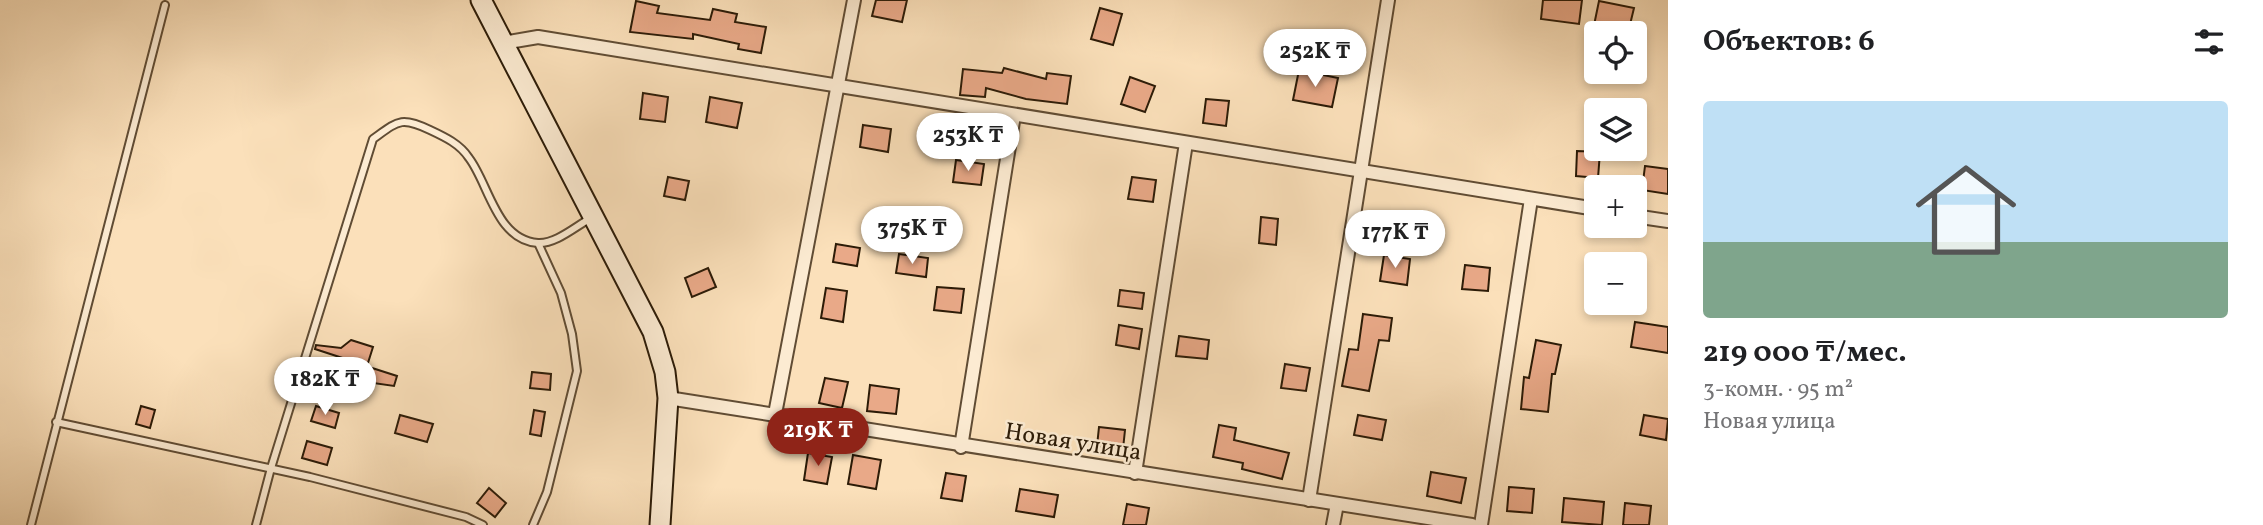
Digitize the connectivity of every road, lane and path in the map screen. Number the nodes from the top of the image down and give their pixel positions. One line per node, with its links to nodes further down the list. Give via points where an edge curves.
1 (481, 0): 5 (main road)
2 (854, 0): 6 (street)
3 (1388, 0): 9 (street)
4 (164, 5): 18 (lane)
5 (503, 43): 6 (street, via 538,37); 12 (main road)
6 (837, 86): 7 (street); 17 (street)
7 (1014, 115): 8 (street); 19 (street)
8 (1186, 143): 9 (street); 21 (street)
9 (1361, 171): 10 (street); 22 (street)
10 (1531, 199): 11 (street); 31 (street)
11 (1584, 207)
12 (595, 215): 15 (lane, via 554,240); 16 (main road, via 653,332)
13 (1647, 218): 14 (street)
14 (1668, 221)
15 (538, 243): 20 (lane, via 517,236 502,219 470,158 449,138 412,121 397,121 373,139); 27 (lane, via 561,293 577,371 547,492)
16 (668, 398): 17 (street, Новая улица); 28 (main road)
17 (775, 414): 19 (street, Новая улица)
18 (56, 422): 20 (lane); 24 (lane)
19 (961, 447): 21 (street, Новая улица)
20 (271, 468): 25 (lane); 26 (lane)
21 (1135, 474): 22 (street, Новая улица)
22 (1309, 500): 23 (street, Новая улица)
23 (1338, 504): 29 (street); 30 (street, Новая улица)
24 (31, 525)
25 (257, 525)
26 (483, 525)
27 (533, 525)
28 (660, 525)
29 (1333, 525)
30 (1472, 525)
31 (1481, 525)

